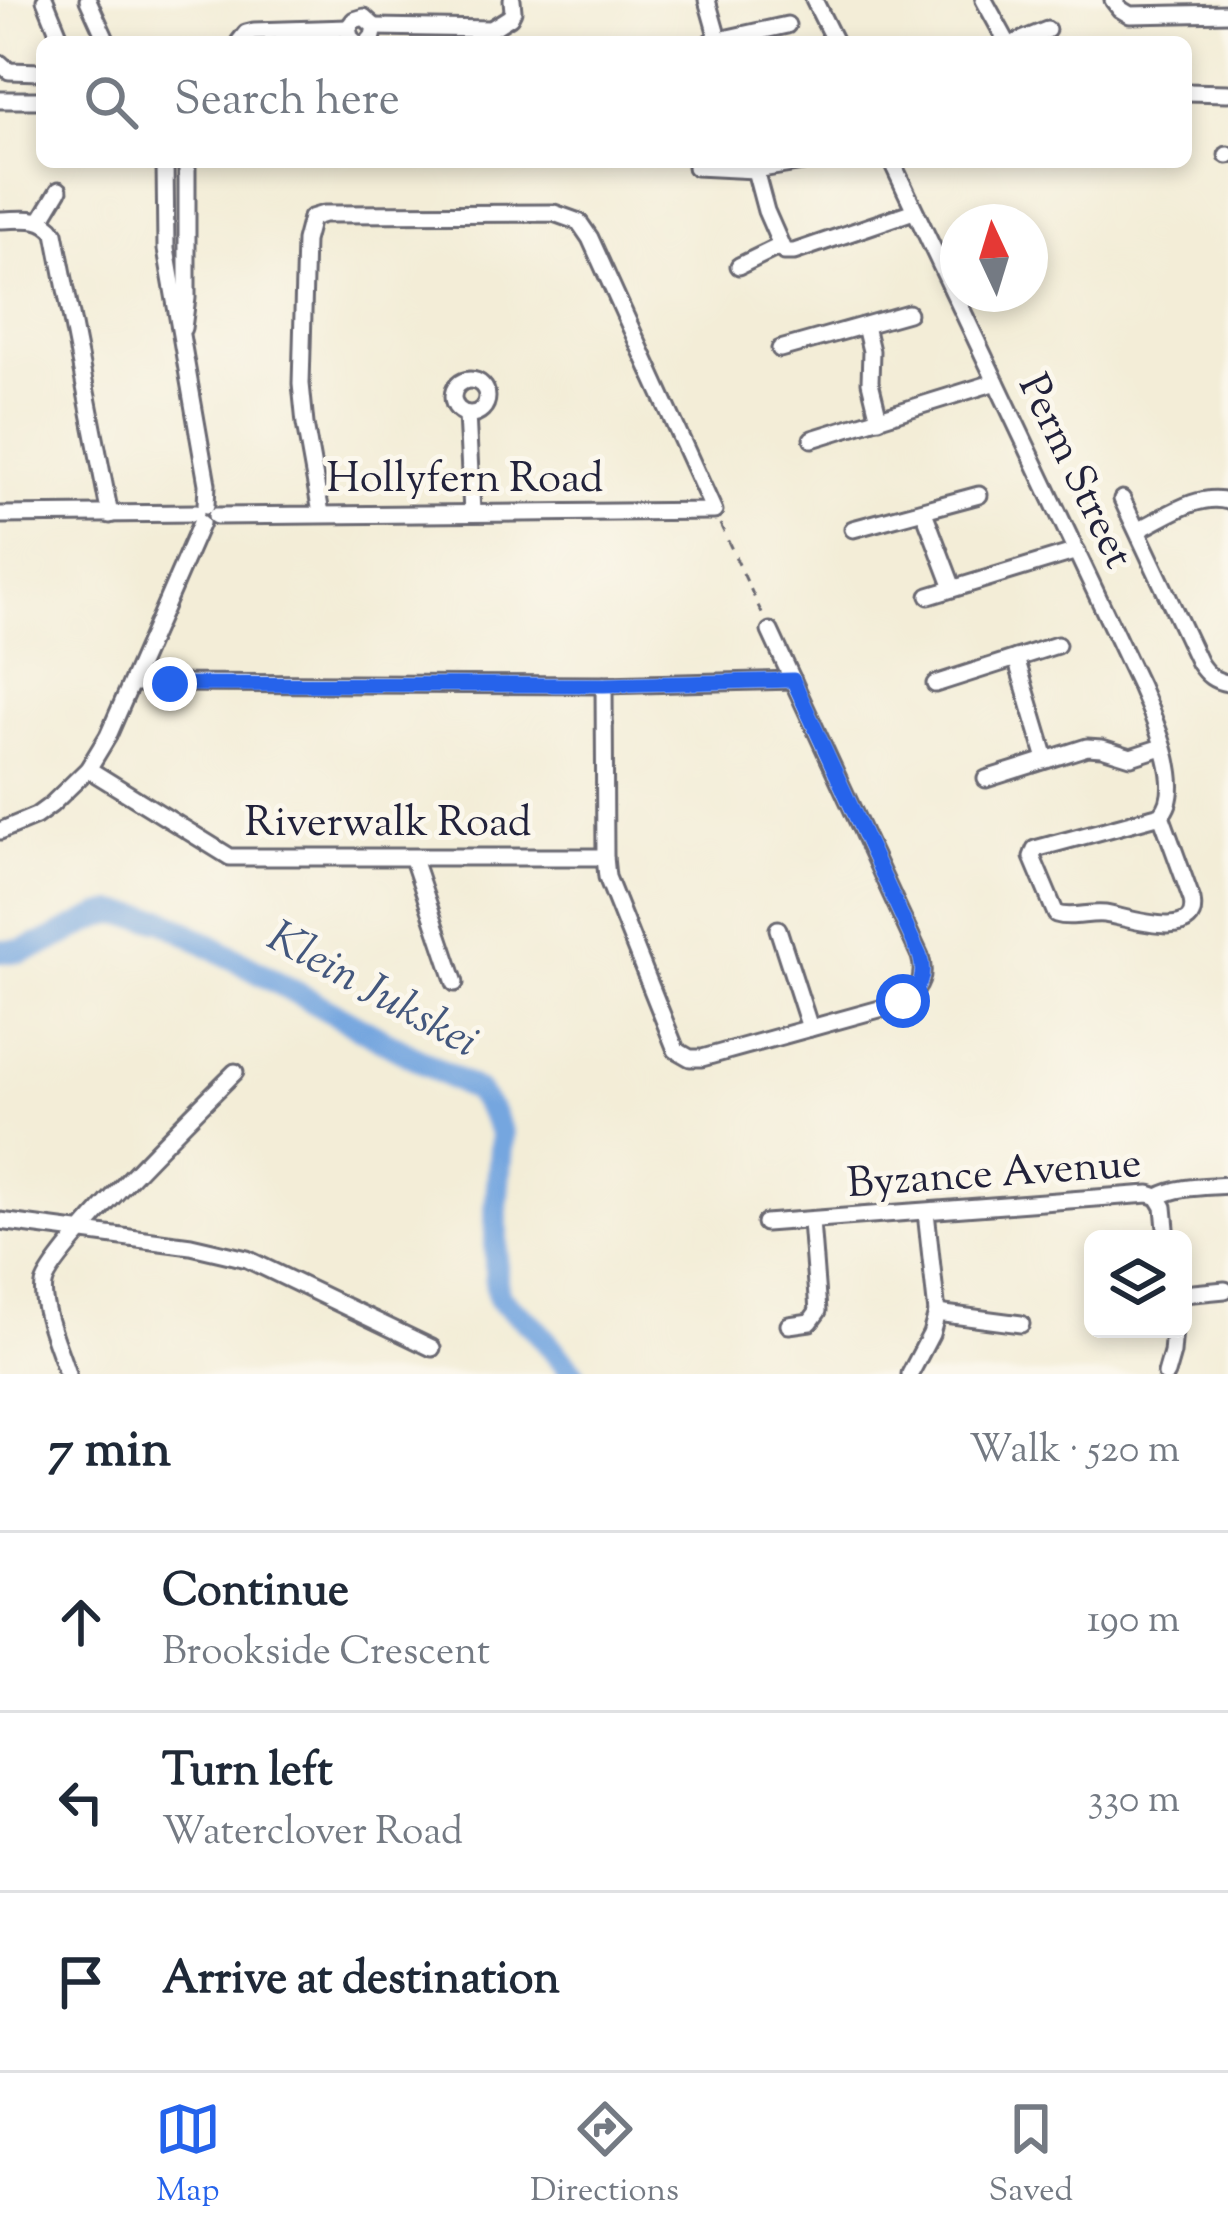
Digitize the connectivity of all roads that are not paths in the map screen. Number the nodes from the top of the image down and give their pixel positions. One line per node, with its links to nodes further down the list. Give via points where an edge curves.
1 (45, 0): 13 (street)
2 (88, 0): 14 (street)
3 (512, 0): 12 (street, via 510,17 490,29)
4 (707, 0): 16 (street)
5 (814, 0): 18 (street)
6 (984, 0): 19 (street)
7 (1113, 0): 8 (street, via 1130,15)
8 (1228, 13)
9 (787, 25): 17 (street)
10 (1047, 30): 20 (street)
11 (352, 35): 12 (street, via 353,20 364,17); 15 (street)
12 (371, 35)
13 (60, 36)
14 (104, 36)
15 (243, 36)
16 (713, 36)
17 (733, 36)
18 (832, 36)
19 (1004, 36)
20 (1032, 36)
21 (0, 63): 22 (street)
22 (36, 72)
23 (1192, 92): 24 (street)
24 (1228, 92)
25 (0, 100): 26 (street)
26 (36, 100)
27 (165, 168): 38 (street)
28 (187, 168): 39 (street)
29 (715, 168): 32 (street)
30 (766, 168): 32 (street)
31 (895, 168): 34 (street, Perm Street)
32 (754, 170): 37 (street)
33 (59, 190): 36 (street)
34 (914, 211): 37 (street, via 794,251); 45 (street, Perm Street)
35 (0, 220): 36 (street)
36 (41, 220): 57 (street, via 56,238)
37 (780, 246): 40 (street)
38 (166, 249): 39 (street); 43 (street)
39 (187, 249): 43 (street)
40 (739, 266)
41 (908, 313): 42 (street)
42 (865, 326): 44 (street); 47 (street)
43 (182, 331): 55 (street)
44 (780, 349)
45 (996, 382): 47 (street); 60 (street, Perm Street)
46 (467, 415): 52 (street)
47 (879, 419): 48 (street)
48 (812, 439)
49 (979, 495): 53 (street)
50 (1122, 500): 59 (street)
51 (1228, 501): 59 (street, via 1200,501)
52 (472, 512): 54 (street, Hollyfern Road); 54 (street, Hollyfern Road, via 715,511 590,238 571,217 311,218 303,410)
53 (924, 512): 58 (street); 61 (street)
54 (321, 513): 55 (street, Hollyfern Road)
55 (205, 514): 57 (street, Hollyfern Road); 67 (street)
56 (0, 515): 57 (street, Hollyfern Road)
57 (110, 515)
58 (854, 529)
59 (1138, 530): 68 (street, via 1199,663)
60 (1077, 551): 61 (street); 71 (street, Perm Street)
61 (953, 588): 62 (street)
62 (928, 596)
63 (770, 631): 66 (street)
64 (1057, 645): 65 (street)
65 (1016, 658): 69 (street); 72 (street)
66 (793, 680): 70 (street); 81 (street, via 923,968 903,1001)
67 (132, 683): 70 (street); 73 (street)
68 (1228, 683)
69 (935, 684)
70 (604, 685): 77 (street)
71 (1162, 747): 72 (street, via 1131,757 1087,747); 75 (street, Perm Street, via 1172,793)
72 (1046, 759): 74 (street)
73 (88, 770): 76 (street, via 52,806); 78 (street, Riverwalk Road, via 230,857)
74 (986, 778)
75 (1161, 814): 75 (street, via 1192,900 1190,919 1157,924 1057,914 1035,849)
76 (0, 831)
77 (605, 857): 78 (street, Riverwalk Road); 81 (street, via 680,1053 702,1058)
78 (413, 859): 80 (street)
79 (778, 929): 81 (street)
80 (455, 983)
81 (810, 1028)
82 (235, 1072): 89 (street)
83 (1228, 1185): 84 (street, Byzance Avenue)
84 (1158, 1197): 85 (street, Byzance Avenue); 90 (street)
85 (926, 1212): 86 (street, Byzance Avenue); 93 (street)
86 (812, 1220): 88 (street, Byzance Avenue); 95 (street, via 818,1311 810,1322)
87 (0, 1221): 89 (street)
88 (765, 1223)
89 (82, 1230): 97 (street, via 247,1259); 98 (street, via 44,1284)
90 (1166, 1230)
91 (1226, 1290): 92 (street)
92 (1192, 1293)
93 (937, 1313): 94 (street); 99 (street)
94 (1021, 1324)
95 (789, 1325)
96 (1173, 1338): 100 (street)
97 (432, 1348)
98 (68, 1374)
99 (910, 1374)
100 (1166, 1374)

